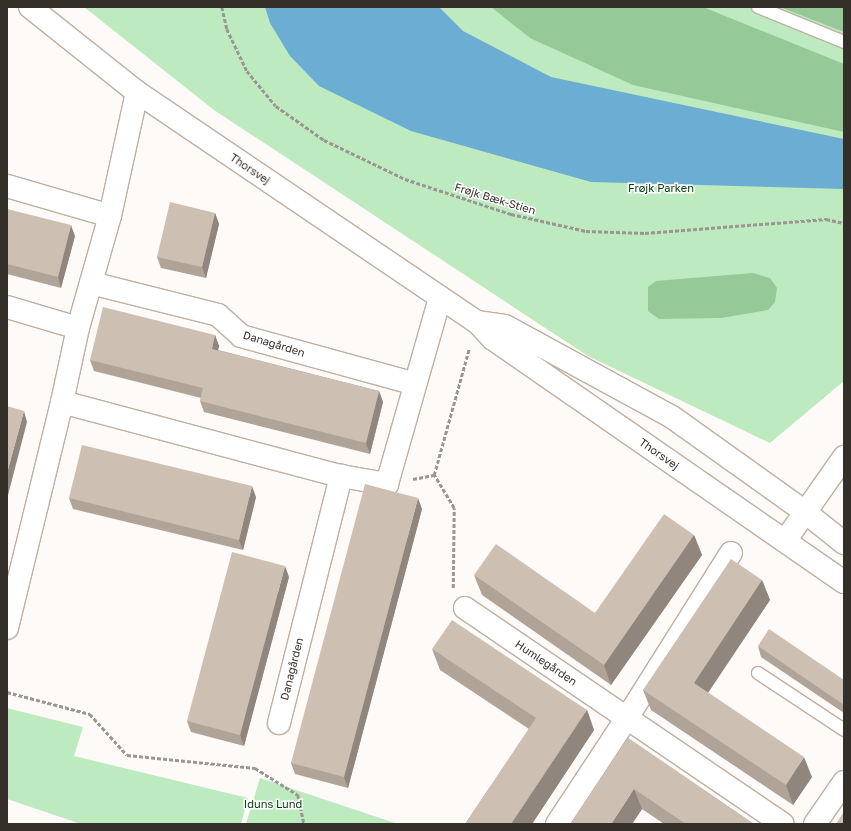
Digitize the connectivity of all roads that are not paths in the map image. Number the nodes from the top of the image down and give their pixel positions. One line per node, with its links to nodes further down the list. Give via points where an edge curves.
1 (30, 7): 4 (street, Thorsvej)
2 (758, 7): 3 (lane)
3 (844, 42)
4 (137, 92): 6 (street); 8 (street, Thorsvej)
5 (7, 186): 6 (street)
6 (110, 216): 7 (street)
7 (91, 283): 11 (street); 12 (street, Danagården, via 218,315 241,336)
8 (440, 298): 10 (street, Thorsvej); 12 (street)
9 (7, 307): 11 (street)
10 (477, 322): 16 (street, Thorsvej, via 505,326 672,417); 17 (street, Thorsvej, via 493,339)
11 (78, 328): 13 (street)
12 (415, 384): 15 (street, via 387,484)
13 (62, 402): 15 (street); 22 (street)
14 (844, 457): 16 (street)
15 (340, 476): 25 (street, Danagården)
16 (805, 512): 17 (street); 18 (street, Thorsvej)
17 (785, 541): 20 (street, Thorsvej)
18 (844, 542)
19 (731, 553): 24 (street)
20 (844, 582)
21 (464, 608): 24 (street, Humlegården)
22 (7, 628)
23 (758, 673): 26 (lane)
24 (627, 718): 28 (street); 29 (street, Humlegården)
25 (278, 723)
26 (844, 730)
27 (844, 782): 30 (street)
28 (557, 824)
29 (783, 824)
30 (815, 824)

